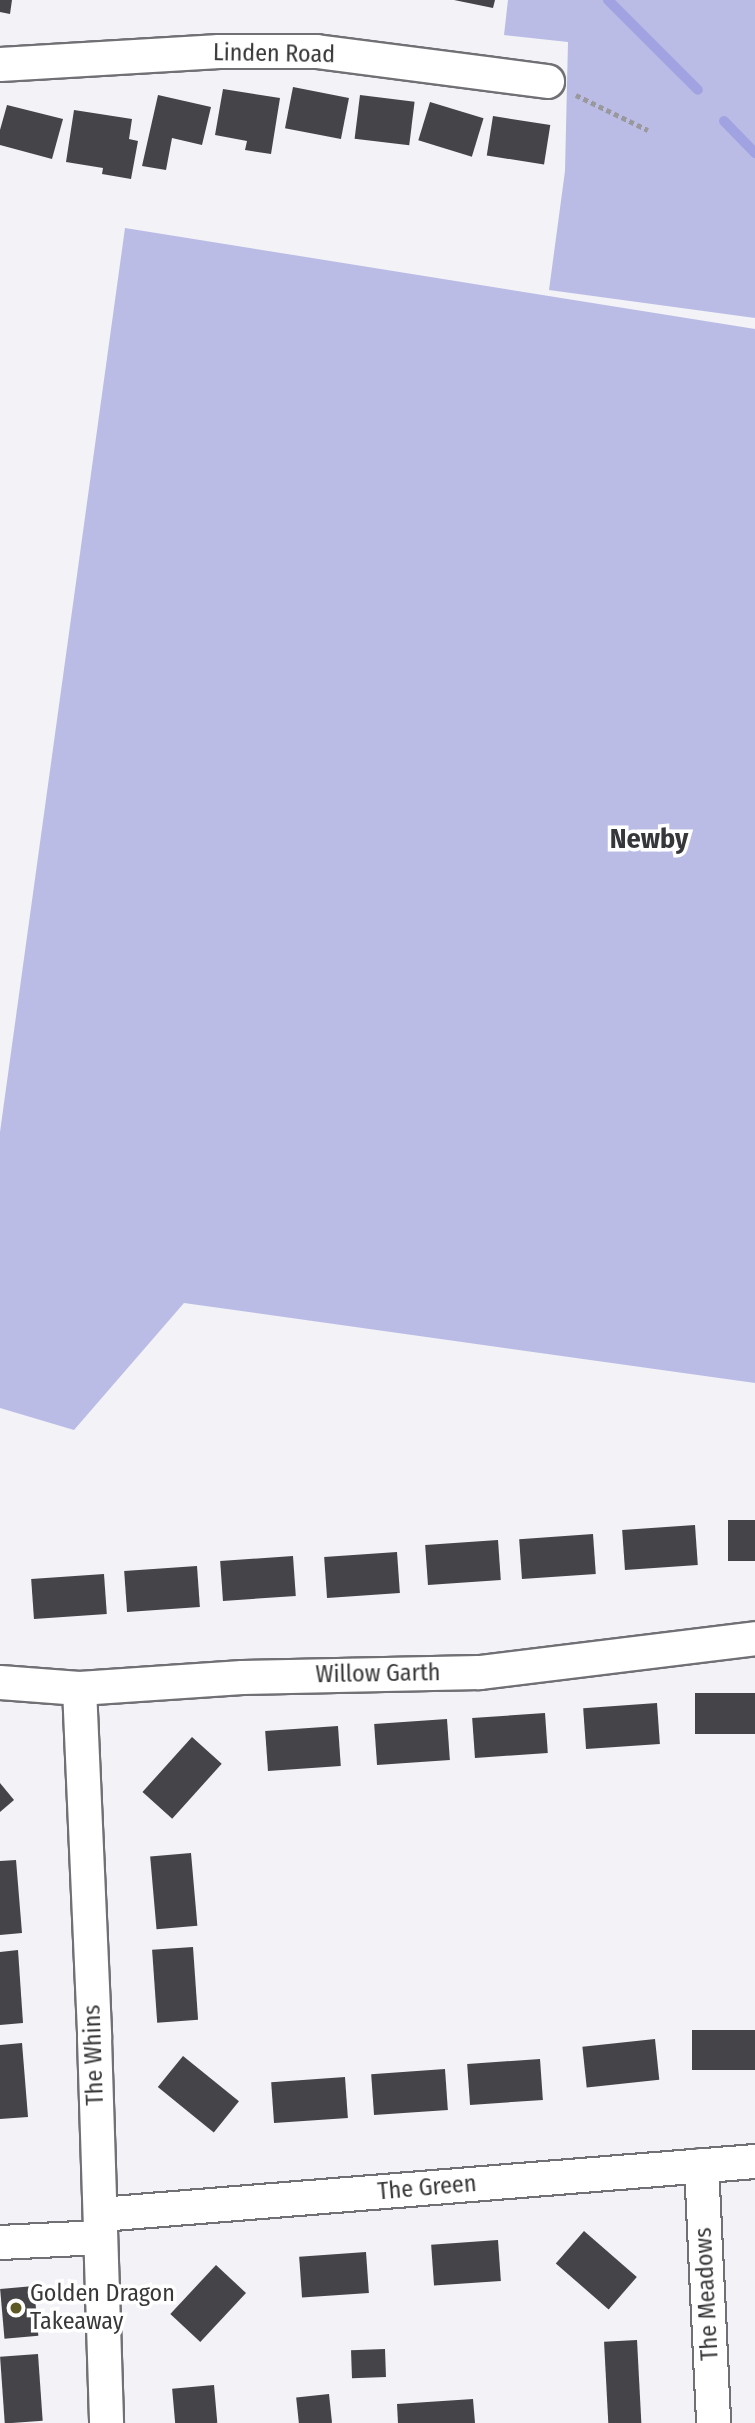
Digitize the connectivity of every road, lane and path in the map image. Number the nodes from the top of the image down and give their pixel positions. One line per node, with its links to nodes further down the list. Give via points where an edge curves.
1 (0, 64): 2 (street, Linden Road, via 219,51 316,51)
2 (547, 81): 3 (path)
3 (648, 130)
4 (755, 1637): 6 (street, Willow Garth, via 479,1672 242,1677)
5 (0, 1682): 6 (street, Willow Garth)
6 (79, 1688): 9 (street, The Whins)
7 (755, 2161): 8 (street, The Green)
8 (701, 2165): 9 (street, The Green); 12 (street, The Meadows)
9 (100, 2225): 10 (street, The Green); 11 (street, The Whins)
10 (0, 2242)
11 (106, 2423)
12 (713, 2423)

